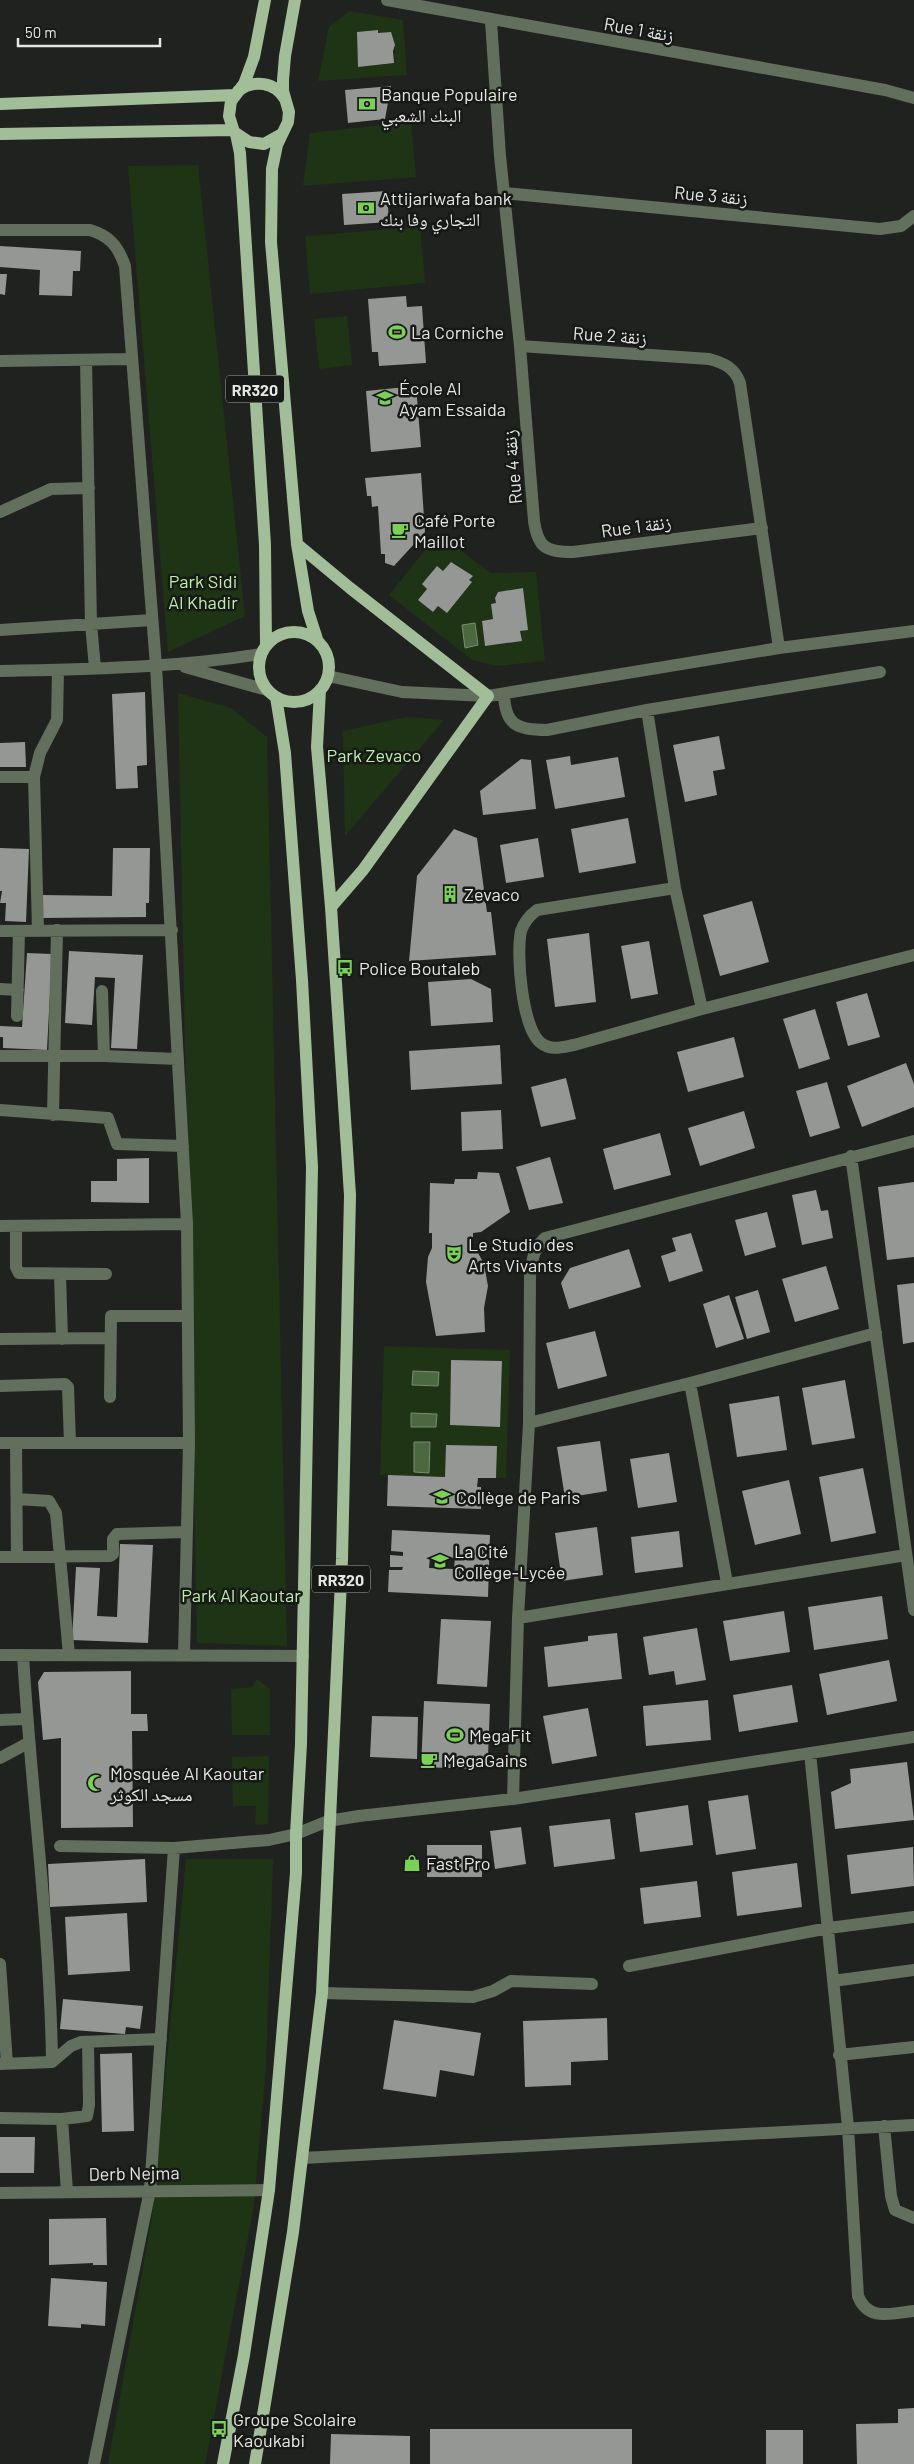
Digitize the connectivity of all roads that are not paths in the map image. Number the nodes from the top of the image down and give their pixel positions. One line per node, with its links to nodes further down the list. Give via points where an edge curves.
1 (265, 0): 5 (main road, RR320, via 254,57)
2 (295, 0): 6 (main road, RR320, via 285,56 283,80)
3 (387, 0): 4 (street, Rue 1 زنقة)
4 (492, 21): 7 (street, Rue 1 زنقة, via 885,90); 12 (street, Rue 4 زنقة)
5 (237, 93): 6 (main road, via 250,84 264,84 276,88); 8 (main road); 9 (main road, RR320, via 229,112)
6 (286, 98): 11 (main road, RR320, via 289,117)
7 (914, 98)
8 (0, 104)
9 (234, 132): 10 (main road); 11 (main road, via 249,142 259,144); 30 (main road, RR320, via 240,153 266,552)
10 (0, 134)
11 (282, 134): 23 (main road, RR320, via 272,169 271,242)
12 (504, 193): 13 (street, Rue 3 زنقة, via 880,228 901,226); 15 (street, Rue 4 زنقة)
13 (913, 218)
14 (0, 230): 16 (street, via 90,230 112,241 125,266)
15 (520, 346): 21 (street, Rue 4 زنقة); 22 (street, Rue 2 زنقة, via 699,358 727,365 738,378)
16 (131, 359): 17 (street); 24 (street)
17 (86, 360): 18 (street); 19 (street)
18 (0, 361)
19 (89, 488): 20 (street, via 51,489); 25 (street)
20 (0, 512)
21 (534, 521): 22 (street, Rue 1 زنقة, via 538,541 544,547 559,552)
22 (762, 528): 29 (street)
23 (297, 544): 28 (main road, RR320, via 308,611); 41 (main road)
24 (152, 620): 25 (street); 32 (street)
25 (92, 624): 26 (street); 33 (street)
26 (0, 630)
27 (914, 631): 29 (street)
28 (317, 639): 30 (main road, via 296,631 285,632 274,637); 37 (main road, RR320, via 328,656)
29 (778, 648): 40 (street)
30 (263, 650): 31 (street, via 219,661); 39 (main road, RR320, via 259,673)
31 (175, 665): 32 (street); 39 (street)
32 (156, 666): 33 (street); 48 (street)
33 (95, 668): 34 (street)
34 (58, 670): 35 (street); 43 (street, via 57,720 40,753)
35 (0, 672)
36 (880, 672): 42 (street)
37 (328, 676): 38 (main road, RR320); 41 (street, via 402,692)
38 (320, 690): 39 (main road, via 296,702); 46 (main road, RR320, via 317,747)
39 (272, 694): 98 (main road, RR320, via 285,753 312,1167)
40 (504, 694): 41 (street); 42 (street, via 507,717 516,725 533,730)
41 (488, 696): 46 (main road, via 363,870)
42 (647, 710): 45 (street)
43 (34, 776): 44 (street); 51 (street)
44 (0, 777)
45 (675, 888): 56 (street); 56 (street, via 537,910 526,919 520,947 527,1020 534,1037 555,1049)
46 (331, 907): 106 (main road, RR320, via 350,1195 342,1559)
47 (57, 930): 48 (street); 51 (street); 59 (street)
48 (172, 930): 61 (street)
49 (0, 931): 50 (street)
50 (18, 931): 51 (street); 54 (street)
51 (38, 931)
52 (914, 955): 56 (street)
53 (0, 989): 54 (street)
54 (18, 990): 57 (street)
55 (102, 991): 60 (street)
56 (702, 1009)
57 (17, 1016)
58 (0, 1056): 59 (street)
59 (56, 1056): 60 (street); 63 (street)
60 (104, 1056): 61 (street)
61 (178, 1059): 65 (street)
62 (0, 1110): 63 (street)
63 (52, 1115): 65 (street, via 108,1118 117,1144)
64 (914, 1141): 66 (street)
65 (183, 1146): 67 (street)
66 (851, 1156): 73 (street); 80 (street, via 545,1238 533,1254 531,1270)
67 (187, 1224): 69 (street); 72 (street)
68 (0, 1226): 69 (street)
69 (16, 1226): 71 (street, via 17,1271)
70 (106, 1274): 71 (street)
71 (60, 1275): 74 (street)
72 (188, 1316): 75 (street, via 113,1315 110,1318); 84 (street)
73 (876, 1333): 77 (street); 87 (street)
74 (62, 1338): 75 (street); 76 (street)
75 (110, 1338): 79 (street)
76 (0, 1339)
77 (690, 1383): 80 (street); 91 (street)
78 (0, 1386): 83 (street, via 65,1384 68,1387)
79 (110, 1397)
80 (529, 1423): 93 (street)
81 (0, 1443): 82 (street)
82 (16, 1443): 83 (street); 85 (street)
83 (70, 1443): 84 (street)
84 (189, 1443): 86 (street)
85 (17, 1499): 88 (street, via 44,1499 53,1506); 90 (street)
86 (186, 1532): 88 (street, via 117,1534 113,1539 112,1556); 97 (street)
87 (906, 1555): 91 (street); 92 (street)
88 (60, 1556): 90 (street); 96 (street)
89 (0, 1557): 90 (street)
90 (17, 1557)
91 (727, 1582): 93 (street)
92 (914, 1610)
93 (518, 1618): 105 (street)
94 (0, 1655): 95 (street)
95 (23, 1655): 96 (street); 99 (street)
96 (69, 1655): 97 (street)
97 (184, 1655): 98 (street)
98 (302, 1656): 107 (main road, RR320)
99 (26, 1719): 100 (street); 102 (street)
100 (0, 1720)
101 (914, 1736): 103 (street)
102 (28, 1743): 104 (street); 122 (street, via 48,1958)
103 (810, 1753): 105 (street); 111 (street)
104 (0, 1758)
105 (513, 1799): 106 (street)
106 (328, 1821): 107 (street); 117 (main road, RR320)
107 (296, 1834): 109 (street, via 269,1840); 131 (main road, RR320, via 296,1873)
108 (60, 1846): 109 (street)
109 (174, 1848): 118 (street)
110 (914, 1917): 111 (street)
111 (829, 1928): 113 (street); 115 (street)
112 (0, 1964): 123 (street)
113 (629, 1966)
114 (914, 1970): 115 (street)
115 (834, 1981): 121 (street)
116 (592, 1984): 117 (street, via 511,1981 473,1997)
117 (322, 1993): 129 (main road, RR320)
118 (161, 2039): 119 (street); 130 (street)
119 (88, 2042): 122 (street, via 71,2046); 125 (street, via 87,2114 85,2118)
120 (914, 2047): 121 (street)
121 (839, 2055): 128 (street)
122 (52, 2062): 123 (street)
123 (3, 2064)
124 (0, 2118): 125 (street)
125 (62, 2119): 132 (street)
126 (914, 2125): 127 (street)
127 (884, 2126): 128 (street); 134 (street, via 895,2210)
128 (848, 2127): 129 (street); 135 (street, via 858,2296 862,2306 876,2314)
129 (303, 2158): 138 (main road, RR320)
130 (150, 2190): 131 (street, Derb Nejma); 132 (street, Derb Nejma); 136 (street)
131 (269, 2190): 137 (main road, RR320, via 246,2346)
132 (67, 2192): 133 (street, Derb Nejma)
133 (0, 2193)
134 (914, 2218)
135 (914, 2311)
136 (94, 2464)
137 (223, 2464)
138 (255, 2464)

